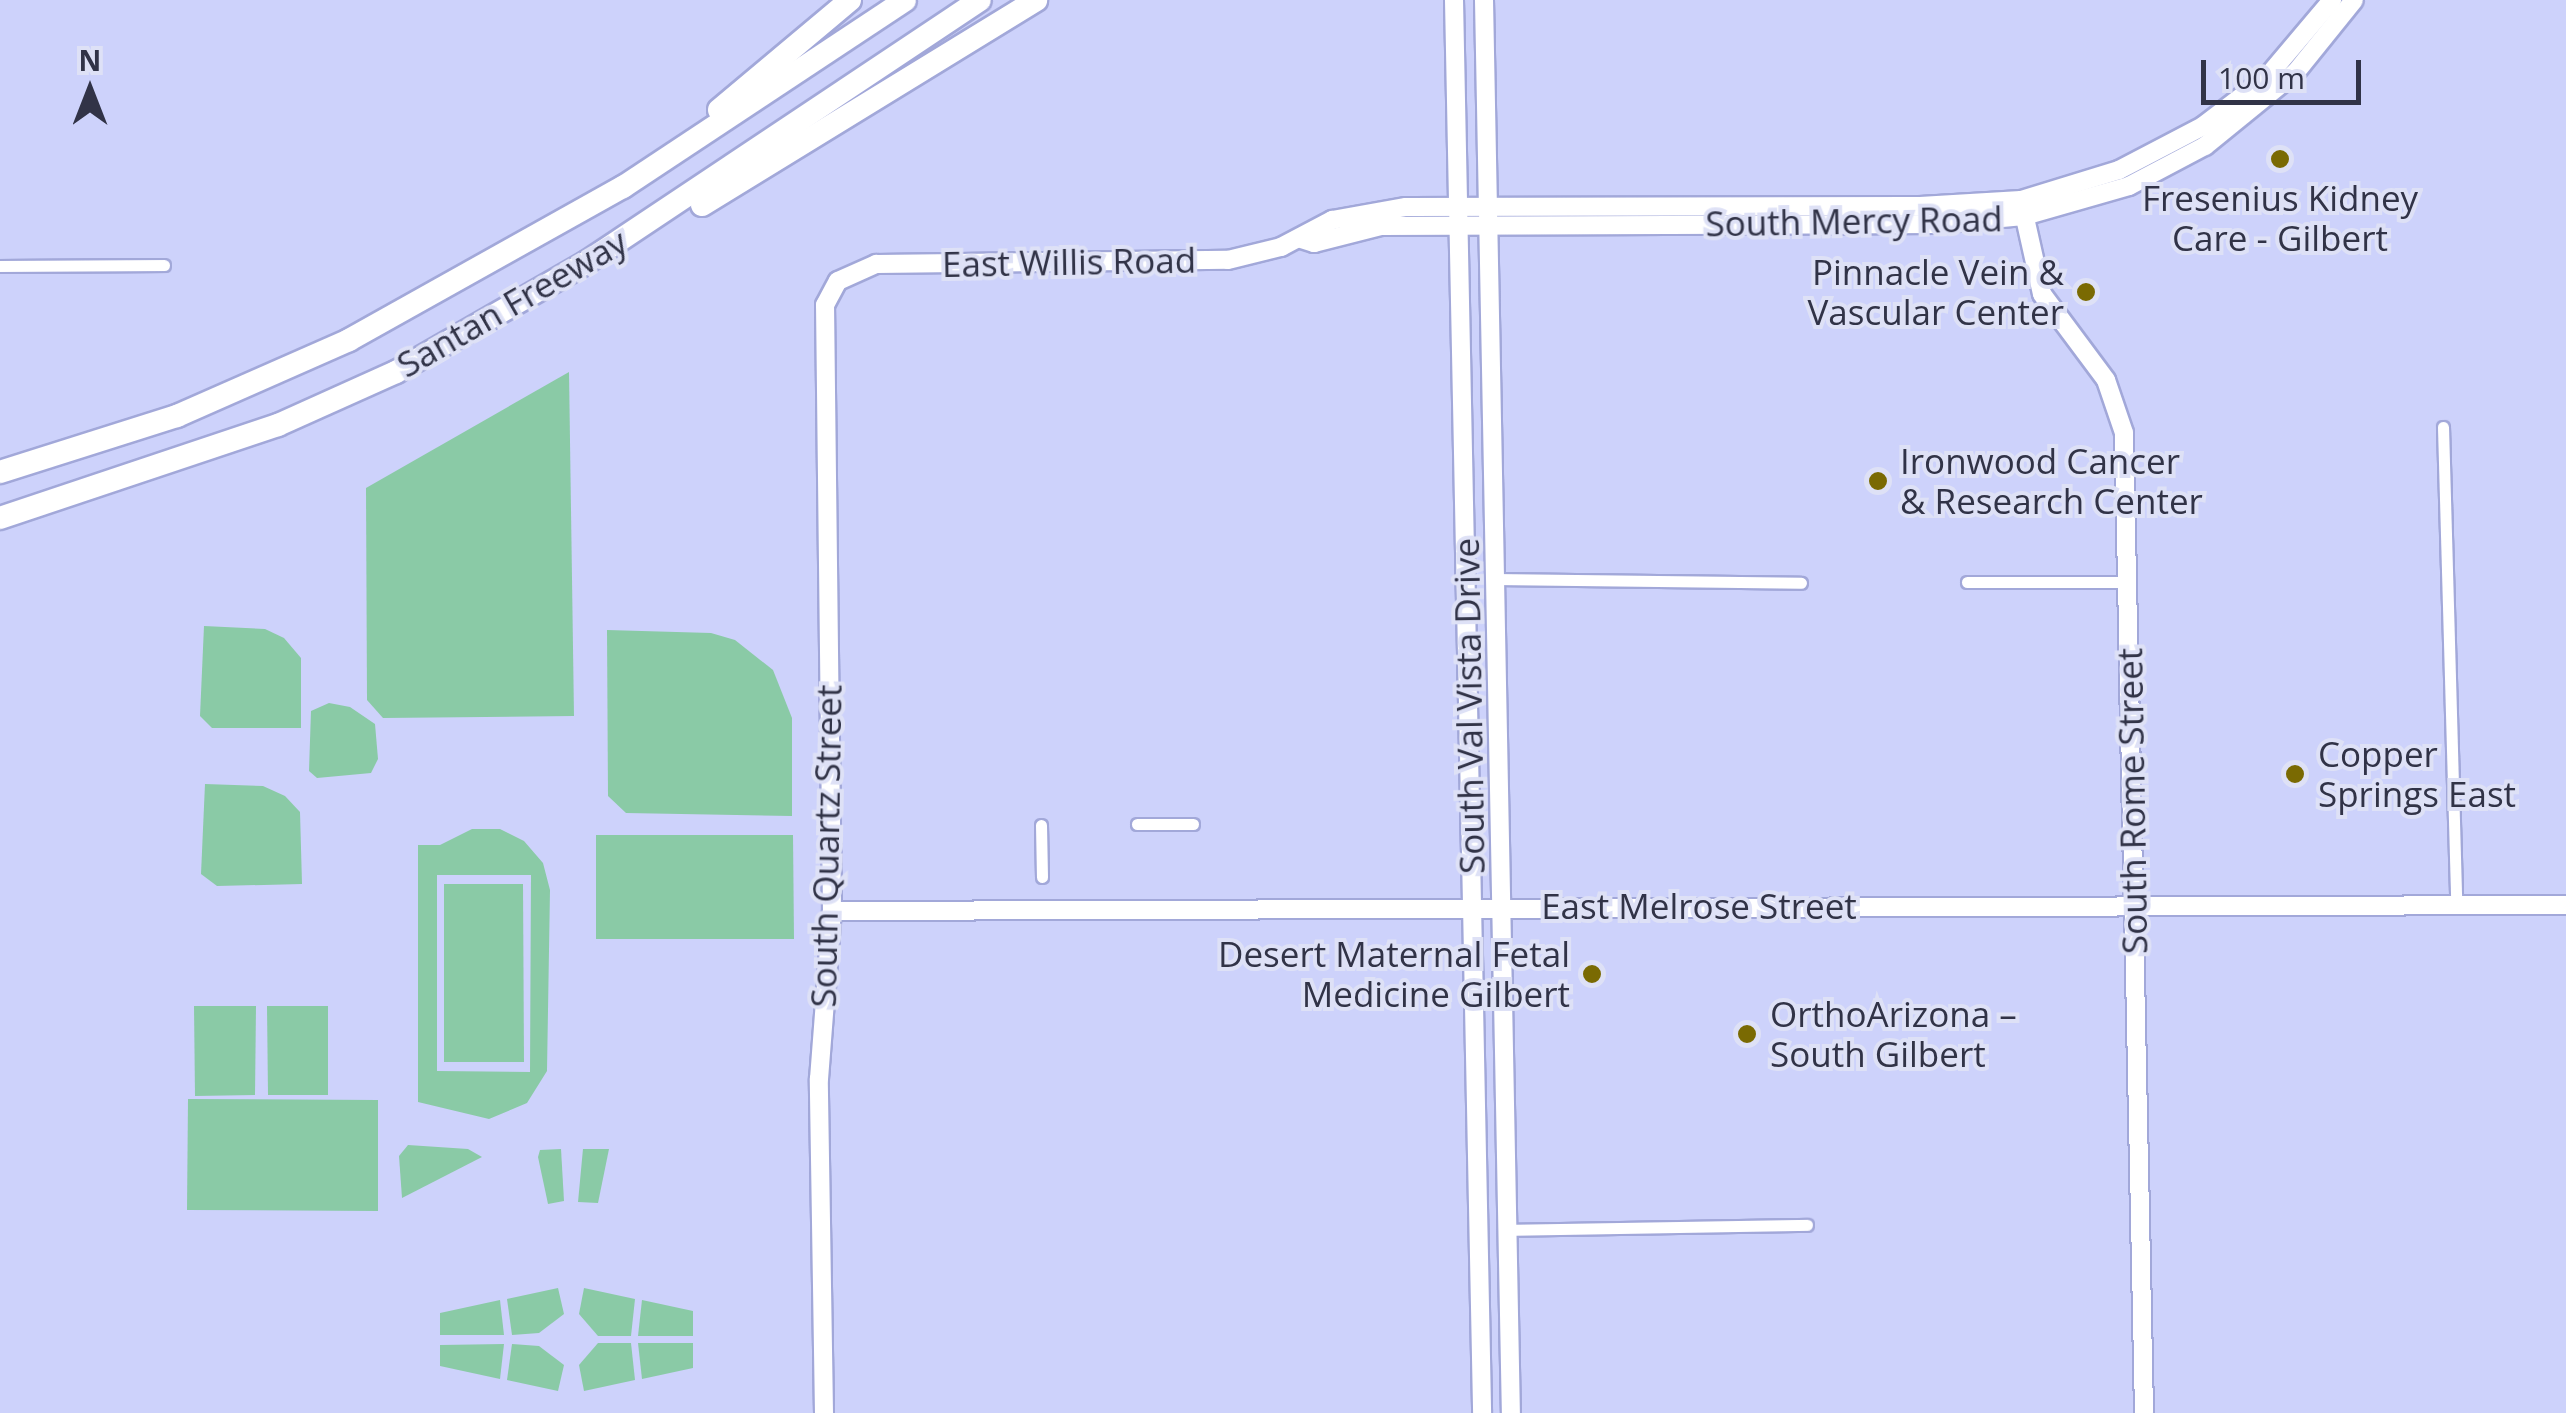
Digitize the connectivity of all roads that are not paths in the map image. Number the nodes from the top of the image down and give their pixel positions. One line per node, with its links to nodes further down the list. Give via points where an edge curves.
1 (850, 0): 9 (highway, via 726,105 656,153)
2 (905, 0): 9 (highway, Santan Freeway)
3 (980, 0): 13 (highway, Santan Freeway)
4 (1036, 0): 13 (highway, via 640,243)
5 (1454, 0): 11 (street, South Val Vista Drive)
6 (1484, 0): 12 (street, South Val Vista Drive)
7 (2332, 0): 10 (street, South Mercy Road, via 2261,82 2154,155)
8 (2354, 0): 10 (street, South Mercy Road, via 2296,72 2204,146 2129,186)
9 (623, 187): 18 (highway, Santan Freeway, via 268,380)
10 (2022, 208): 12 (street, South Mercy Road); 12 (street, South Mercy Road, via 1937,224); 23 (street, South Rome Street, via 2042,294 2116,404 2125,444)
11 (1459, 216): 12 (street, South Mercy Road); 16 (street, East Willis Road, via 1358,212 1308,230 1301,239 1228,260 876,264); 21 (street, South Val Vista Drive)
12 (1488, 216): 20 (street, South Val Vista Drive)
13 (587, 262): 19 (highway, Santan Freeway, via 396,372 278,425)
14 (164, 265): 15 (street)
15 (0, 266)
16 (838, 282): 34 (street, South Quartz Street, via 826,305)
17 (2443, 427): 29 (street)
18 (0, 472)
19 (0, 518)
20 (1494, 579): 21 (street); 24 (street); 32 (street, South Val Vista Drive)
21 (1466, 580): 31 (street, South Val Vista Drive)
22 (1967, 582): 23 (street)
23 (2128, 582): 33 (street, South Rome Street)
24 (1801, 583)
25 (1137, 824): 26 (street)
26 (1193, 824)
27 (1041, 825): 28 (street)
28 (1042, 877)
29 (2456, 905): 30 (street, East Melrose Street); 33 (street, East Melrose Street)
30 (2566, 905)
31 (1474, 906): 32 (street, East Melrose Street); 34 (street, East Melrose Street); 36 (street, South Val Vista Drive)
32 (1500, 906): 33 (street, East Melrose Street); 37 (street, South Val Vista Drive)
33 (2135, 906): 41 (street, South Rome Street)
34 (832, 911): 38 (street, South Quartz Street, via 819,1080)
35 (1808, 1225): 37 (street)
36 (1479, 1230): 37 (street); 39 (street, South Val Vista Drive)
37 (1506, 1230): 40 (street, South Val Vista Drive)
38 (824, 1413)
39 (1482, 1413)
40 (1511, 1413)
41 (2144, 1413)

